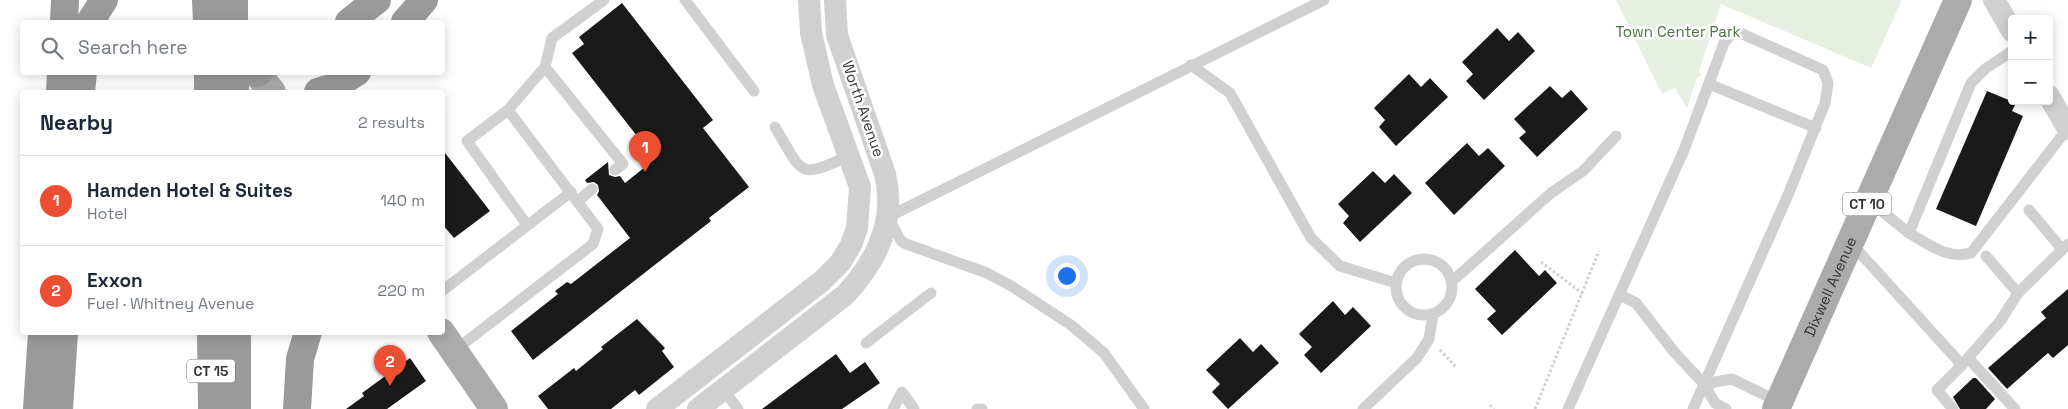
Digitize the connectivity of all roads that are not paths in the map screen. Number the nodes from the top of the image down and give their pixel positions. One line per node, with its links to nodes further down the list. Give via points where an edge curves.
1 (66, 0): 14 (highway)
2 (104, 0): 15 (highway)
3 (206, 0): 16 (highway); 17 (main road)
4 (234, 0): 18 (highway)
5 (377, 0): 19 (highway)
6 (424, 0): 20 (highway)
7 (604, 0): 24 (lane, via 552,38)
8 (685, 0): 38 (lane)
9 (809, 0): 45 (street, Worth Avenue, via 811,33 823,86)
10 (835, 0): 53 (street, Worth Avenue, via 838,35 890,194)
11 (1324, 0): 23 (lane)
12 (1958, 0): 50 (main road, Dixwell Avenue / CT 10)
13 (1994, 0): 21 (street)
14 (64, 20)
15 (91, 20)
16 (207, 20)
17 (221, 20)
18 (234, 20)
19 (352, 20)
20 (407, 20)
21 (2008, 24)
22 (2008, 54): 55 (lane, via 1971,83)
23 (1191, 65): 53 (lane); 60 (lane, via 1230,93 1311,238 1340,266)
24 (545, 67): 40 (lane); 46 (lane, via 623,164)
25 (61, 75): 32 (highway)
26 (82, 75): 33 (highway)
27 (259, 75): 35 (main road)
28 (352, 75): 36 (highway)
29 (363, 75): 37 (highway)
30 (215, 78): 34 (highway)
31 (1709, 84): 42 (lane); 42 (lane, via 1724,42 1732,33 1738,32 1823,70 1828,83); 65 (lane, via 1684,150)
32 (60, 90)
33 (81, 90)
34 (232, 90)
35 (270, 90)
36 (324, 90)
37 (356, 90)
38 (754, 91)
39 (2053, 103): 43 (street)
40 (508, 110): 48 (lane); 54 (lane, via 467,141)
41 (775, 128): 45 (lane, via 800,166 807,171)
42 (1816, 128): 76 (lane)
43 (2068, 128): 55 (lane, via 1970,253 1960,256 1943,253)
44 (1616, 136): 59 (lane, via 1583,171 1551,193)
45 (850, 155): 52 (street, Worth Avenue, via 860,187)
46 (615, 170)
47 (592, 189): 49 (lane)
48 (570, 192): 49 (lane); 54 (lane)
49 (578, 201): 73 (lane, via 598,229 593,244)
50 (1868, 201): 55 (lane); 56 (main road, Dixwell Avenue / CT 10)
51 (2029, 210): 57 (lane)
52 (858, 216): 53 (street); 62 (street, Worth Avenue, via 851,245 840,263)
53 (888, 217): 66 (street, Worth Avenue, via 877,247 858,281); 92 (lane, via 906,244 987,274 1071,325 1104,353)
54 (527, 225): 61 (lane)
55 (1909, 233)
56 (1850, 242): 75 (lane); 78 (main road, Dixwell Avenue / CT 10)
57 (2065, 246): 63 (lane)
58 (1986, 256): 63 (lane)
59 (1451, 279): 60 (lane, via 1441,264 1424,258 1407,264); 67 (lane, via 1449,300)
60 (1396, 283): 67 (lane, via 1397,294 1404,307 1418,314)
61 (445, 289)
62 (807, 292): 66 (street); 85 (street, Worth Avenue)
63 (2018, 293): 75 (lane, via 2001,320)
64 (931, 294): 74 (lane)
65 (1620, 295): 76 (lane, via 1636,303); 94 (lane)
66 (822, 312): 77 (street, Worth Avenue)
67 (1432, 314): 93 (lane, via 1429,338 1417,358)
68 (42, 335): 79 (highway)
69 (64, 335): 80 (highway)
70 (211, 335): 81 (highway, CT 15)
71 (237, 335): 82 (highway, CT 15)
72 (307, 335): 83 (highway, via 300,359)
73 (448, 342): 84 (main road)
74 (866, 343)
75 (1965, 361): 97 (lane, via 1937,390); 98 (lane)
76 (1704, 384): 78 (lane, via 1732,379); 95 (lane); 96 (lane, via 1715,403)
77 (723, 389): 86 (street, Worth Avenue); 87 (lane)
78 (1778, 406)
79 (36, 409)
80 (59, 409)
81 (212, 409)
82 (237, 409)
83 (297, 409)
84 (494, 409)
85 (657, 409)
86 (698, 409)
87 (738, 409)
88 (893, 409): 89 (lane, via 902,392)
89 (914, 409)
90 (977, 409): 91 (lane)
91 (982, 409)
92 (1144, 409)
93 (1364, 409)
94 (1568, 409)
95 (1693, 409)
96 (1726, 409)
97 (1953, 409)
98 (2015, 409)

